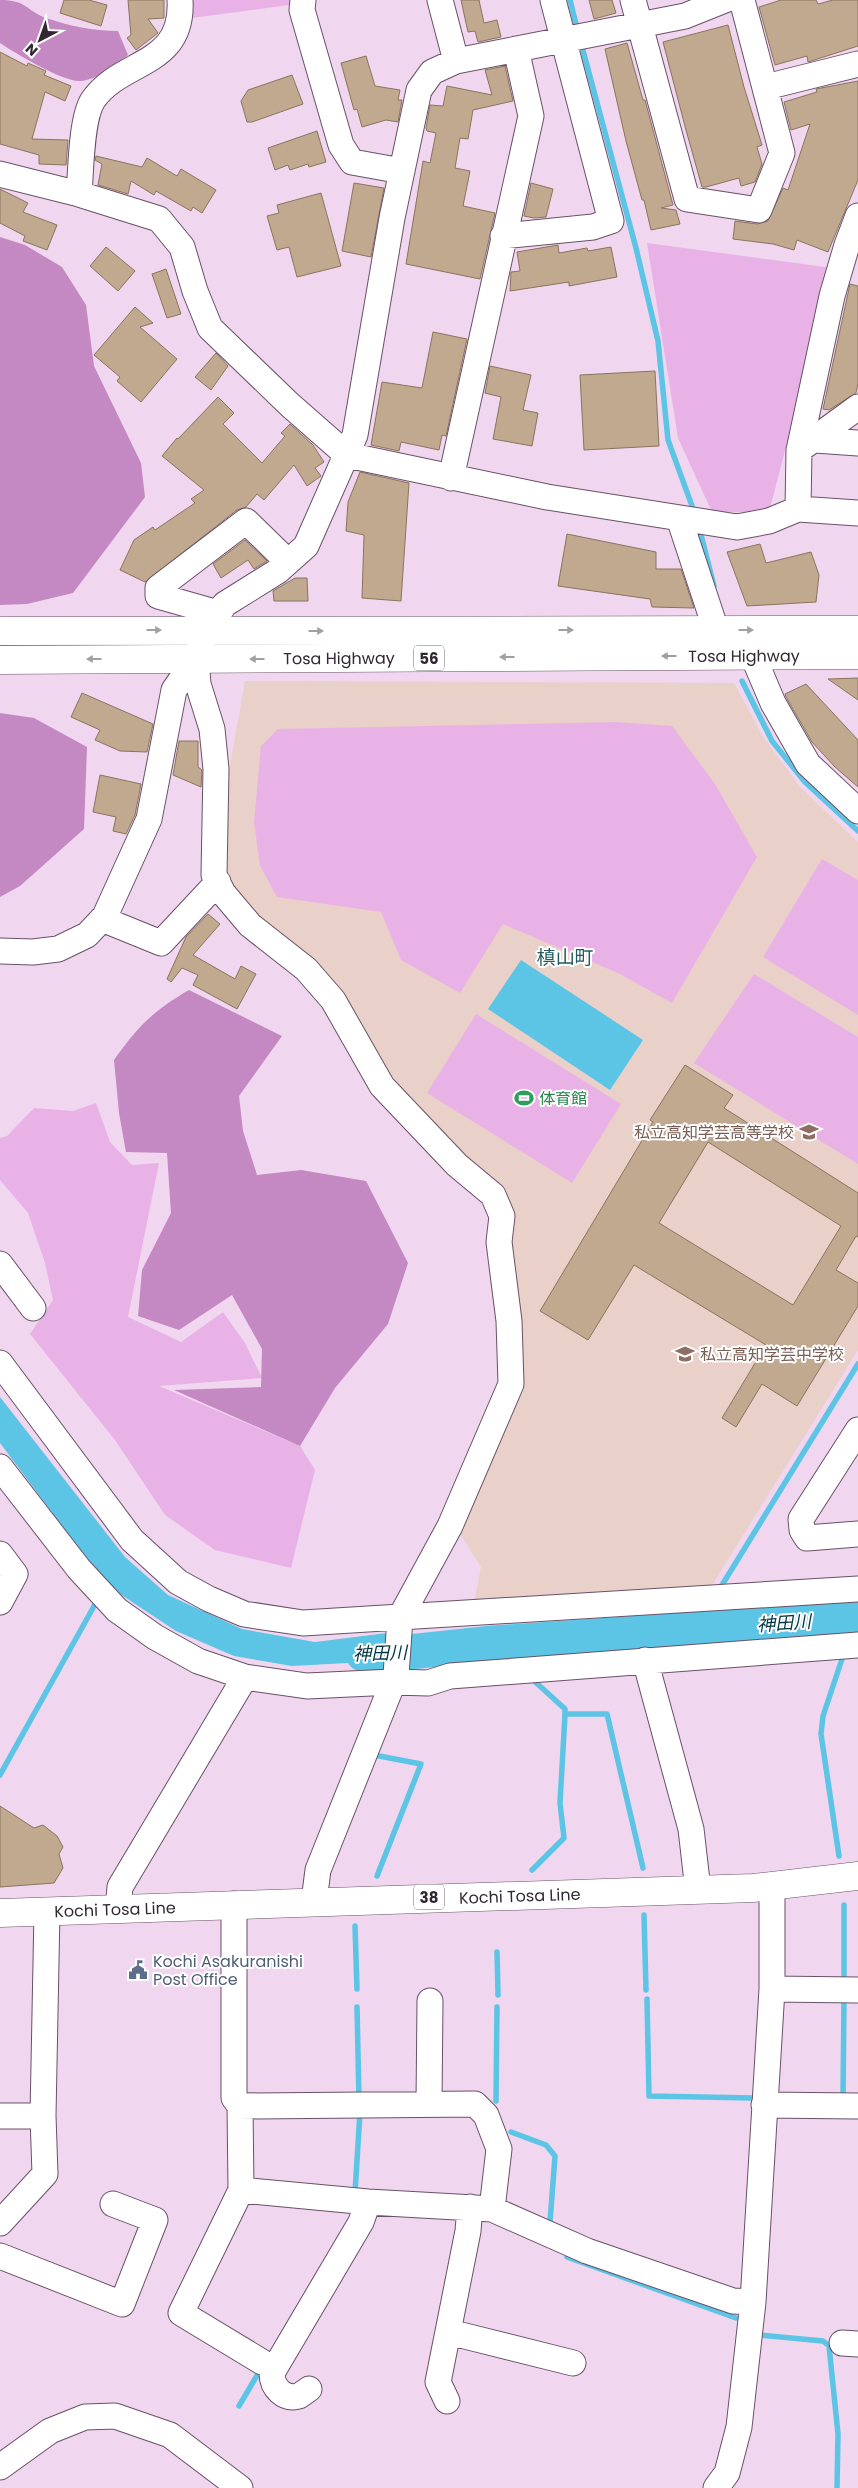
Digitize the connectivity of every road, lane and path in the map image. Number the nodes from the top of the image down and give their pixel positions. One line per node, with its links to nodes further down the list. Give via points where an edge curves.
1 (180, 0): 16 (street, via 177,29 167,47 107,86 93,100 87,116)
2 (304, 0): 14 (street, via 302,10 341,144 352,162)
3 (440, 0): 11 (street)
4 (553, 0): 9 (street)
5 (633, 0): 8 (street)
6 (724, 0): 8 (street, via 685,16)
7 (742, 0): 13 (street)
8 (641, 24): 9 (street); 13 (street, via 687,199 759,210 782,153)
9 (562, 39): 10 (street); 18 (street, via 611,221 593,227)
10 (516, 49): 11 (street); 18 (street, via 531,116)
11 (456, 61): 14 (street, via 432,72 419,90)
12 (858, 64): 13 (street)
13 (766, 87)
14 (402, 171): 23 (street, via 356,435)
15 (0, 174): 16 (street)
16 (79, 194): 23 (street, via 159,220 182,247 210,328)
17 (858, 216): 19 (street)
18 (503, 236): 24 (street)
19 (850, 267): 22 (street)
20 (858, 407): 22 (street)
21 (858, 443): 22 (street)
22 (807, 445): 25 (street)
23 (347, 455): 24 (street); 28 (street, via 306,546)
24 (451, 478): 27 (street)
25 (798, 509): 26 (street); 27 (street, via 769,521 737,527)
26 (858, 512)
27 (680, 518): 30 (street)
28 (288, 562): 29 (street, via 225,604); 29 (street, via 246,520 158,588 158,596)
29 (212, 622): 30 (main road, Tosa Highway / 56, one-way to 30); 32 (main road, Tosa Highway / 56, one-way to 29); 35 (street)
30 (716, 630): 31 (main road, Tosa Highway / 56, one-way to 31)
31 (858, 630)
32 (0, 631)
33 (858, 655): 34 (main road, Tosa Highway / 56)
34 (753, 656): 35 (main road, Tosa Highway / 56, one-way to 35); 37 (street, via 772,703 808,764)
35 (196, 658): 36 (main road, Tosa Highway / 56, one-way to 36); 38 (street, via 198,684 212,729 216,769 214,874); 39 (street, via 174,690 149,819)
36 (6, 664)
37 (858, 811)
38 (218, 882): 39 (street, via 161,943); 50 (street, via 223,893 250,925 306,969 333,1000 382,1086 456,1166 492,1195 502,1216 499,1242 509,1322 511,1384 450,1526)
39 (102, 919): 40 (street, via 87,935 58,950)
40 (0, 951)
41 (0, 1264): 42 (street)
42 (33, 1308)
43 (0, 1363): 50 (street, via 132,1540 178,1582 244,1614 303,1623)
44 (858, 1430): 46 (street, via 801,1519 807,1538)
45 (0, 1467): 53 (street, via 79,1569 117,1610 155,1637 198,1661)
46 (858, 1534)
47 (0, 1554): 49 (street, via 15,1574)
48 (858, 1589): 50 (street)
49 (0, 1602)
50 (400, 1622): 54 (street)
51 (858, 1645): 52 (street)
52 (646, 1660): 54 (street, via 450,1676 428,1683); 57 (street, via 691,1829)
53 (245, 1677): 54 (street, via 307,1686); 60 (street, via 120,1887)
54 (394, 1679): 58 (street, via 318,1870)
55 (858, 1876): 56 (main road, Kochi Tosa Line / 38)
56 (772, 1887): 57 (main road, Kochi Tosa Line / 38); 63 (street)
57 (698, 1890): 58 (main road, Kochi Tosa Line / 38)
58 (314, 1901): 59 (main road, Kochi Tosa Line / 38)
59 (234, 1904): 60 (main road, Kochi Tosa Line / 38); 68 (street, via 234,2098)
60 (118, 1909): 61 (main road, Kochi Tosa Line / 38)
61 (47, 1911): 62 (main road, Kochi Tosa Line / 38); 71 (street)
62 (0, 1913)
63 (772, 1989): 64 (street); 67 (street)
64 (858, 1990)
65 (430, 2001): 66 (street)
66 (429, 2104): 68 (street); 75 (street, via 475,2104 486,2114 499,2149)
67 (764, 2105): 69 (street); 78 (street)
68 (240, 2106): 72 (street)
69 (858, 2106)
70 (0, 2116): 71 (street)
71 (43, 2116): 76 (street, via 45,2174)
72 (241, 2190): 73 (street); 80 (street, via 181,2313)
73 (368, 2202): 75 (street); 82 (street, via 361,2222 272,2374 276,2388 285,2396 299,2396)
74 (113, 2204): 77 (street, via 155,2220 122,2304)
75 (481, 2208): 78 (street, via 587,2251 733,2301); 79 (street, via 468,2231)
76 (0, 2223)
77 (0, 2256)
78 (753, 2302): 86 (street, via 739,2427 727,2472)
79 (449, 2332): 81 (street); 83 (street, via 438,2382)
80 (262, 2362)
81 (573, 2362)
82 (309, 2389)
83 (447, 2401)
84 (0, 2467): 85 (street, via 50,2431 85,2417 115,2416 170,2435)
85 (240, 2488)
86 (716, 2488)

